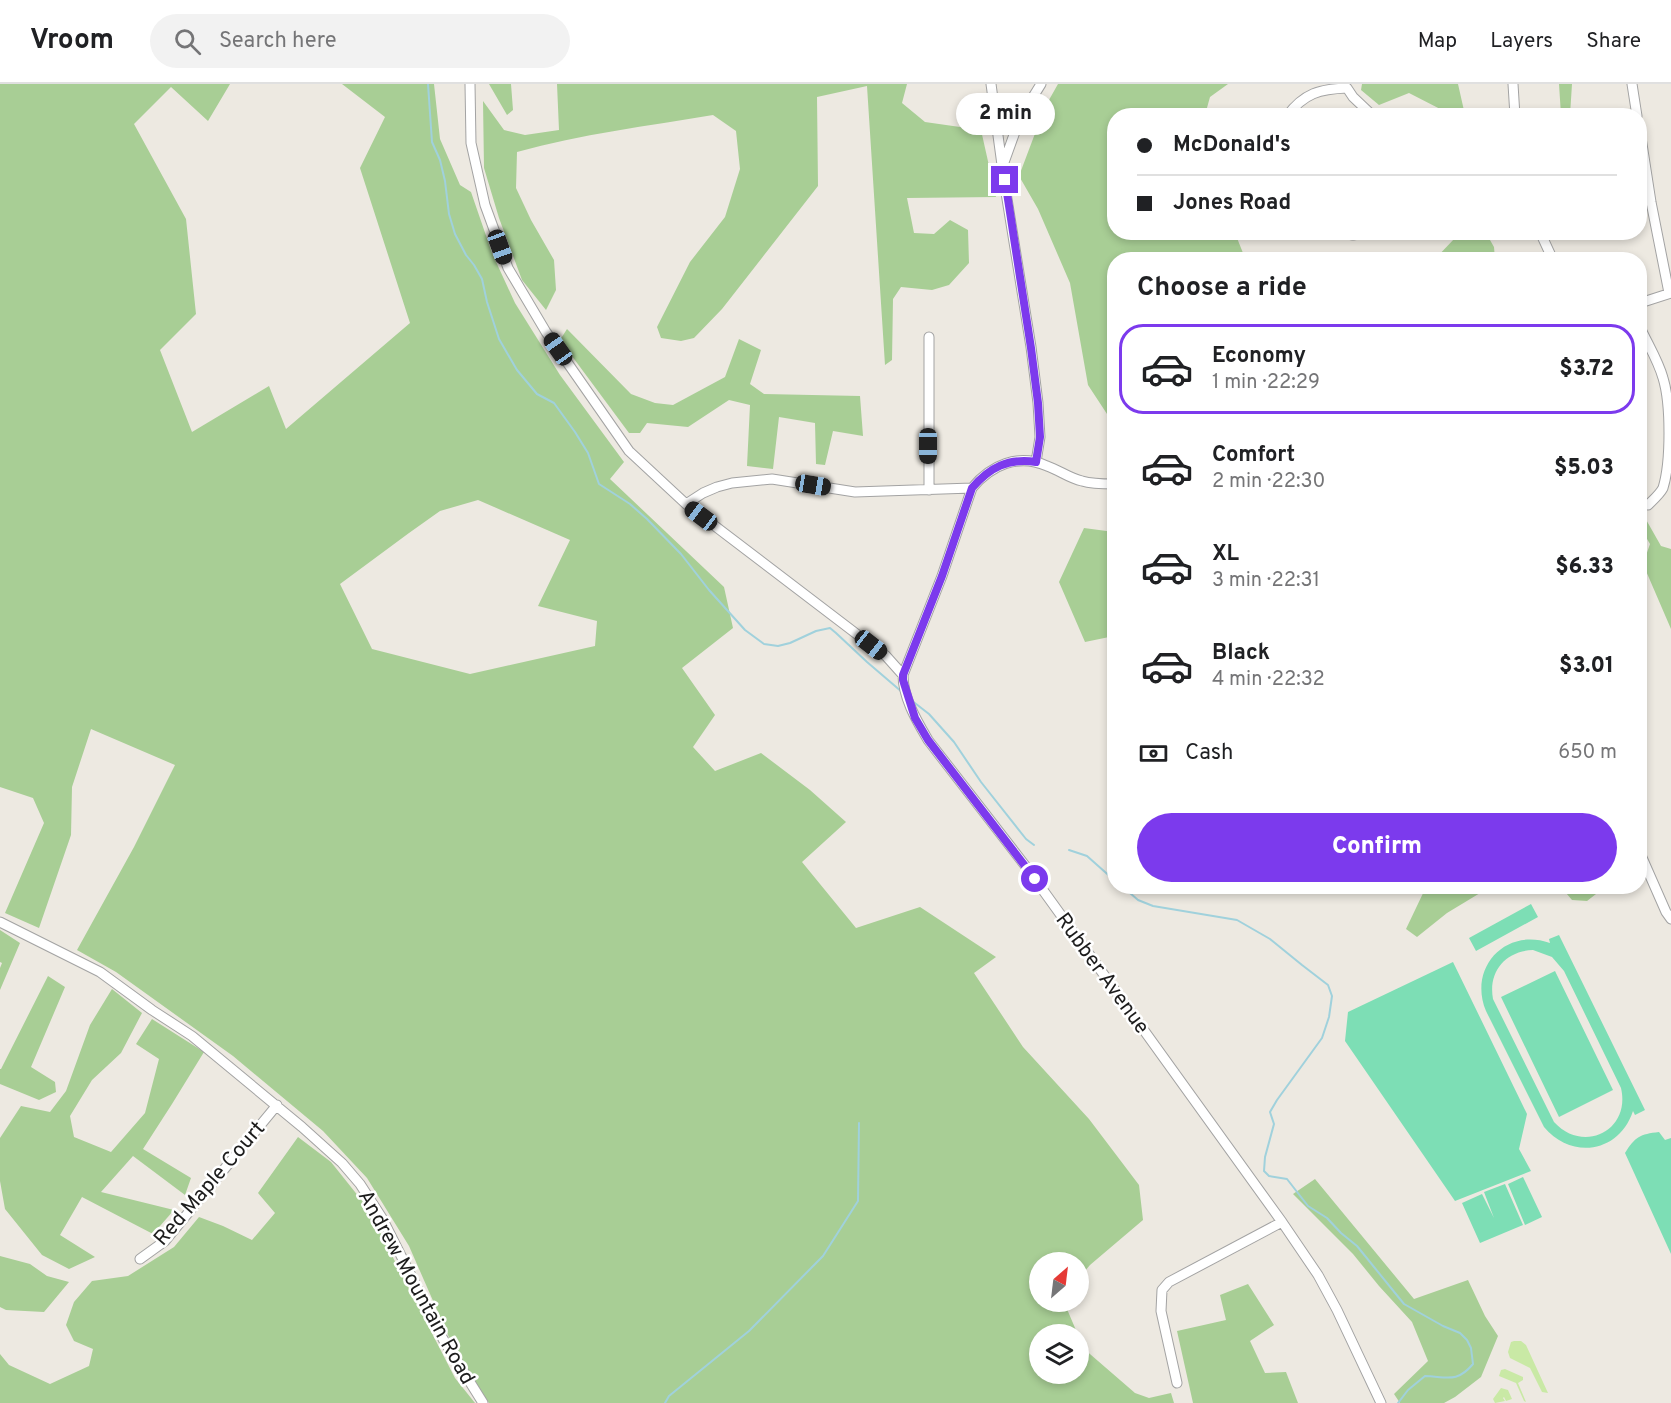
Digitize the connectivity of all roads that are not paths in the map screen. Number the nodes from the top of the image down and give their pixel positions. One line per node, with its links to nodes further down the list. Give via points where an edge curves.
1 (470, 84): 21 (street, via 471,143 485,205 508,268 546,332 629,451)
2 (991, 84): 11 (street)
3 (1041, 84): 11 (street, via 1020,118)
4 (1513, 84): 9 (street)
5 (1632, 84): 10 (street)
6 (1347, 86): 7 (street, via 1310,94); 8 (street)
7 (1292, 108)
8 (1365, 108)
9 (1514, 108)
10 (1636, 108)
11 (1002, 168): 17 (street, via 1038,403 1040,437)
12 (1647, 181): 13 (street)
13 (1670, 293): 14 (street)
14 (1647, 301)
15 (928, 337): 20 (street)
16 (1647, 342): 22 (street, via 1663,377 1670,427 1669,466 1663,489)
17 (1036, 462): 18 (street, via 1083,482); 19 (street, via 1022,460 992,469)
18 (1107, 484)
19 (972, 488): 20 (street); 23 (street)
20 (928, 490): 21 (street, via 855,492 771,479 717,487)
21 (686, 504): 23 (street, via 878,651)
22 (1648, 505)
23 (903, 678): 28 (street, Rubber Avenue, via 915,718 928,740 1027,868)
24 (1647, 869): 25 (street)
25 (1671, 919)
26 (0, 922): 27 (street, Andrew Mountain Road, via 100,972 202,1043)
27 (276, 1105): 29 (street, Red Maple Court, via 165,1241); 31 (street, Andrew Mountain Road, via 330,1151 360,1184 398,1249 442,1339)
28 (1282, 1222): 30 (street, via 1169,1282 1162,1290 1161,1311); 32 (street, Rubber Avenue, via 1318,1275)
29 (140, 1259)
30 (1177, 1383)
31 (483, 1403)
32 (1381, 1403)

